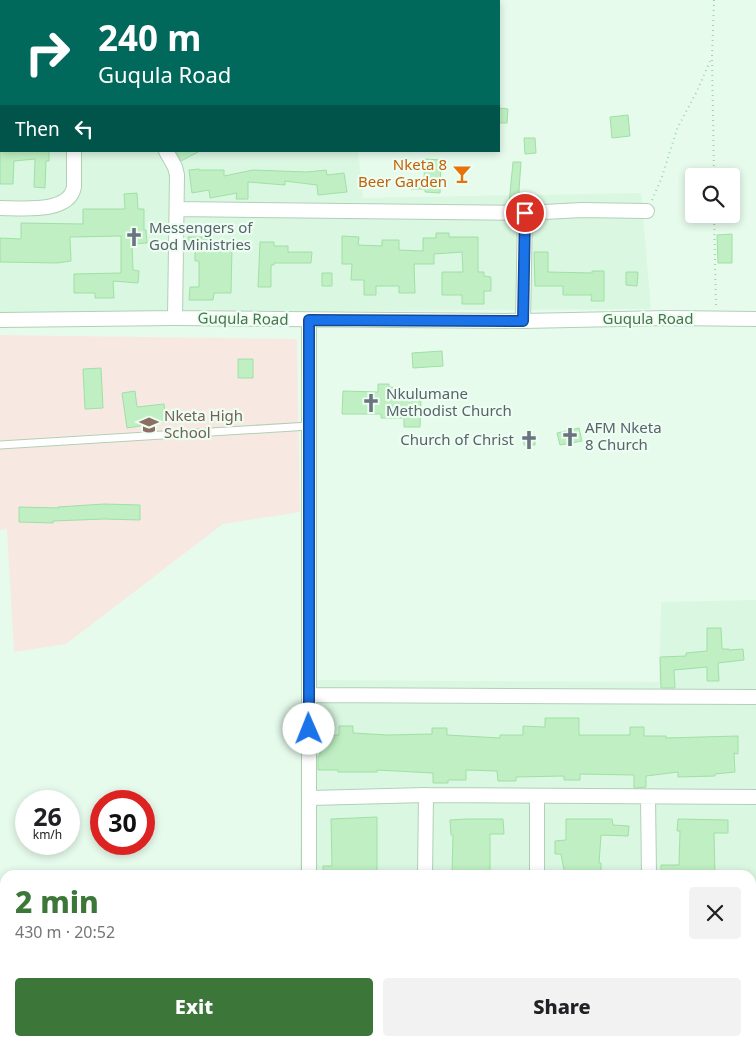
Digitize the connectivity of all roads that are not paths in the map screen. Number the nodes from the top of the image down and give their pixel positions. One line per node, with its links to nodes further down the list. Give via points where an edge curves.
1 (74, 152): 3 (street, via 74,187 69,197 52,207)
2 (167, 152): 4 (street, via 177,175)
3 (0, 208)
4 (177, 209): 6 (street); 7 (street)
5 (647, 211): 6 (street)
6 (525, 213): 11 (street)
7 (175, 318): 8 (street, Guqula Road); 9 (street, Guqula Road)
8 (0, 320)
9 (309, 320): 11 (street, Guqula Road); 12 (street)
10 (756, 320): 11 (street, Guqula Road)
11 (523, 321)
12 (309, 426): 13 (lane); 14 (street)
13 (0, 445)
14 (309, 695): 15 (street); 20 (street)
15 (756, 697)
16 (426, 795): 17 (street); 20 (street); 22 (street)
17 (537, 797): 18 (street); 23 (street)
18 (648, 797): 19 (street); 24 (street)
19 (756, 797)
20 (310, 798): 21 (street)
21 (309, 870)
22 (426, 870)
23 (537, 870)
24 (649, 870)
25 (83, 1046): 26 (street)
26 (88, 1046)

